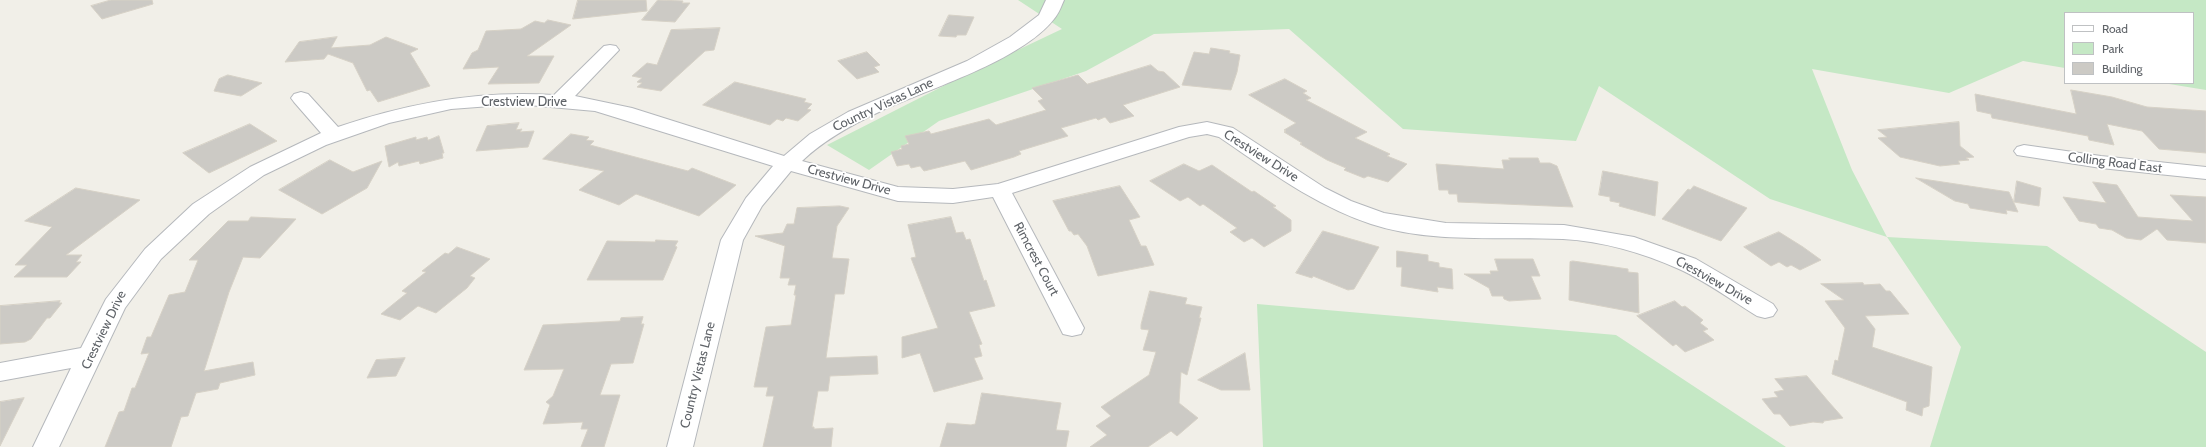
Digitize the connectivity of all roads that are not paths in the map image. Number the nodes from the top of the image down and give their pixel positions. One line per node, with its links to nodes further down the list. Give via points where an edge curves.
1 (1055, 0): 7 (street, Country Vistas Lane, via 1049,13 1030,33 991,56 854,116 825,133)
2 (610, 50): 4 (street)
3 (301, 98): 5 (street)
4 (560, 100): 5 (street, Crestview Drive, via 496,100 450,105 399,115); 7 (street, Crestview Drive, via 606,108)
5 (334, 135): 12 (street, Crestview Drive, via 279,160 227,190 161,244 127,284 114,305)
6 (2024, 151): 8 (street, Colling Road East)
7 (788, 164): 9 (street, Crestview Drive, via 898,194 953,196); 15 (street, Country Vistas Lane, via 758,195 741,220 732,240)
8 (2206, 173)
9 (1000, 190): 10 (street, Crestview Drive, via 1186,131 1207,128 1226,132 1317,193 1360,212 1398,223 1446,230 1564,232 1626,242 1688,264); 11 (street, Rimcrest Court)
10 (1765, 310)
11 (1072, 328)
12 (92, 355): 13 (street); 14 (street, Crestview Drive)
13 (0, 372)
14 (46, 447)
15 (680, 447)

